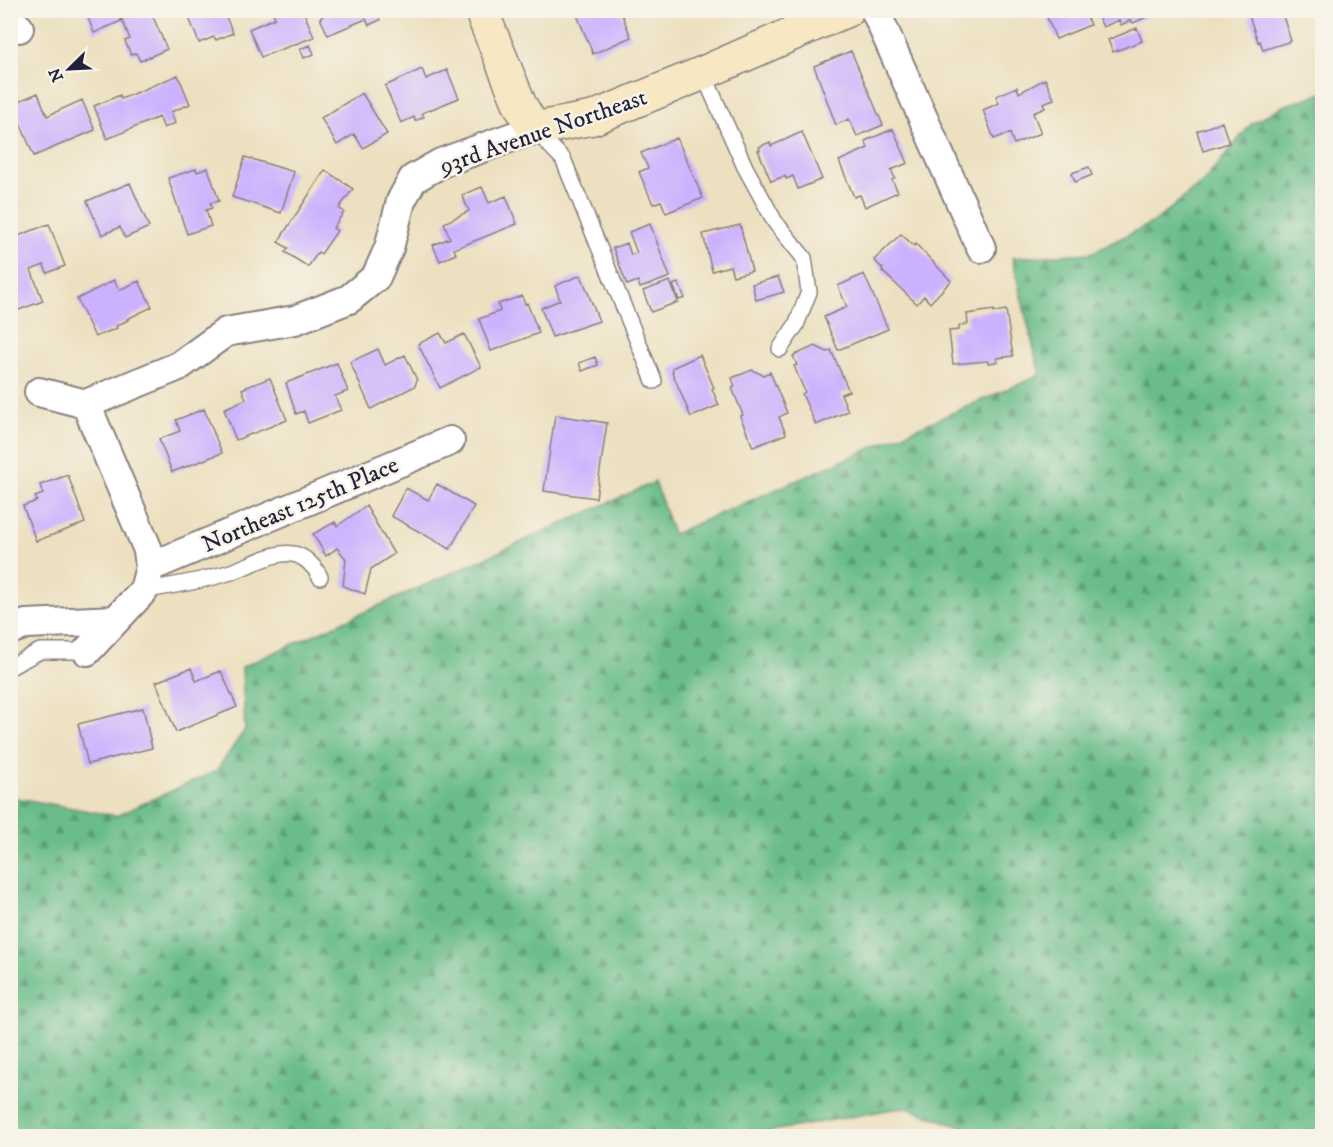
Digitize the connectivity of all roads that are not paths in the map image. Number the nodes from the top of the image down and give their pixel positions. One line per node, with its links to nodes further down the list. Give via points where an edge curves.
1 (481, 10): 5 (street, via 520,105)
2 (847, 10): 4 (street, 93rd Avenue Northeast)
3 (875, 10): 6 (street)
4 (703, 73): 5 (street, 93rd Avenue Northeast, via 593,118); 7 (lane, via 775,222 804,258 810,292)
5 (534, 129): 8 (lane, via 563,159); 10 (street, 93rd Avenue Northeast, via 441,163 413,179 401,201 389,248 376,277 349,299 295,320 226,332 179,366)
6 (981, 248)
7 (780, 349)
8 (654, 381)
9 (39, 392): 10 (street)
10 (86, 404): 13 (street, via 148,550)
11 (450, 441): 13 (street, Northeast 125th Place)
12 (320, 577): 13 (lane, via 315,566 293,554 175,585)
13 (147, 578): 14 (street, Northeast 125th Place)
14 (116, 620): 15 (street, via 27,624); 16 (street, Northeast 125th Place)
15 (10, 630)
16 (87, 651): 17 (lane, via 40,651)
17 (10, 668)

